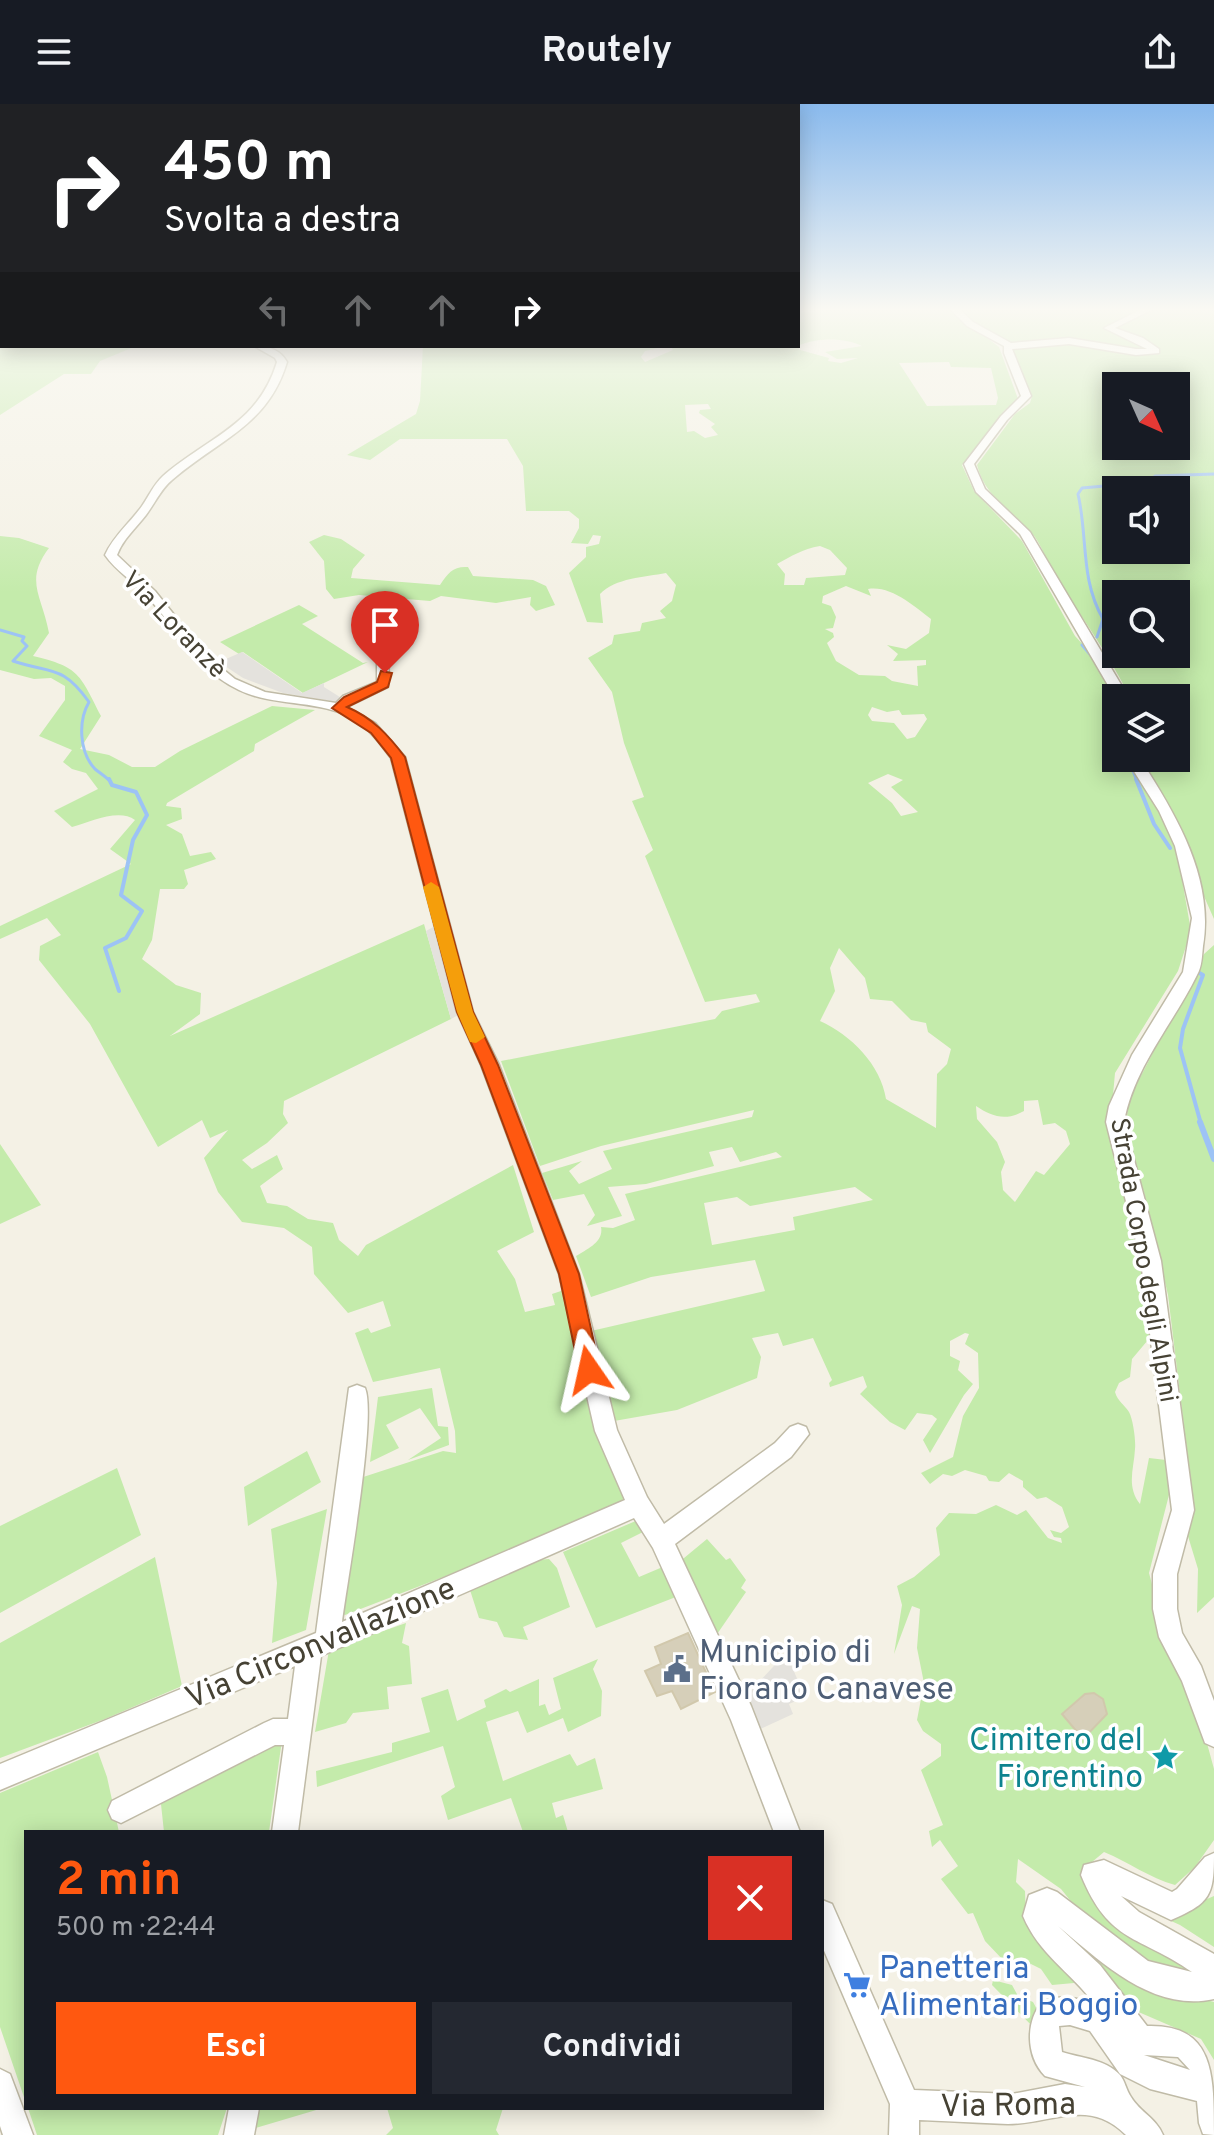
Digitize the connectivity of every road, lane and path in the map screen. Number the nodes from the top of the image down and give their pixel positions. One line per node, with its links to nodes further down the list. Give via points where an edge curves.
1 (259, 404): 5 (street, Via Loranzè, via 234,432 164,480 111,555 149,590 211,670 252,692)
2 (1018, 404): 4 (street, via 969,464 980,490 1024,532)
3 (383, 658): 5 (street, via 383,684)
4 (1114, 684)
5 (338, 708): 9 (street, Via Loranzè, via 360,717 398,757 465,1012 569,1274 606,1431)
6 (1141, 772): 13 (street, Strada Corpo degli Alpini, via 1182,846 1200,918 1192,969 1141,1055 1115,1122 1151,1261 1183,1510 1165,1574 1165,1609 1171,1637)
7 (357, 1395): 11 (street, via 356,1433)
8 (798, 1434): 10 (street)
9 (639, 1505): 10 (street, Via Loranzè); 11 (street, Via Circonvallazione)
10 (661, 1540): 17 (street, Via Loranzè, via 752,1737)
11 (319, 1644): 12 (street); 14 (street, Via Circonvallazione)
12 (298, 1732): 15 (street, via 273,1732); 16 (street)
13 (1214, 1734)
14 (0, 1777)
15 (121, 1810)
16 (285, 1830)
17 (786, 1830)
18 (1214, 1866): 20 (street, via 1187,1899 1171,1906 1104,1873 1094,1875 1101,1896 1121,1916)
19 (824, 1919): 24 (street)
20 (1214, 1971)
21 (1214, 1985): 23 (street, via 1199,1989 1140,1974 1062,1912 1047,1902 1039,1905 1037,1916 1047,1935 1090,1975 1130,2032 1140,2041 1175,2041 1195,2051)
22 (0, 2084): 28 (street)
23 (1210, 2090): 25 (street, via 1130,2064 1099,2019 1052,2012 1043,2031 1049,2060 1106,2079); 27 (street)
24 (905, 2104): 25 (street, Via Roma, via 1012,2109 1065,2099); 30 (street)
25 (1118, 2106): 31 (street)
26 (244, 2110): 29 (street)
27 (1214, 2123)
28 (18, 2135)
29 (239, 2135)
30 (904, 2135)
31 (1148, 2135)

